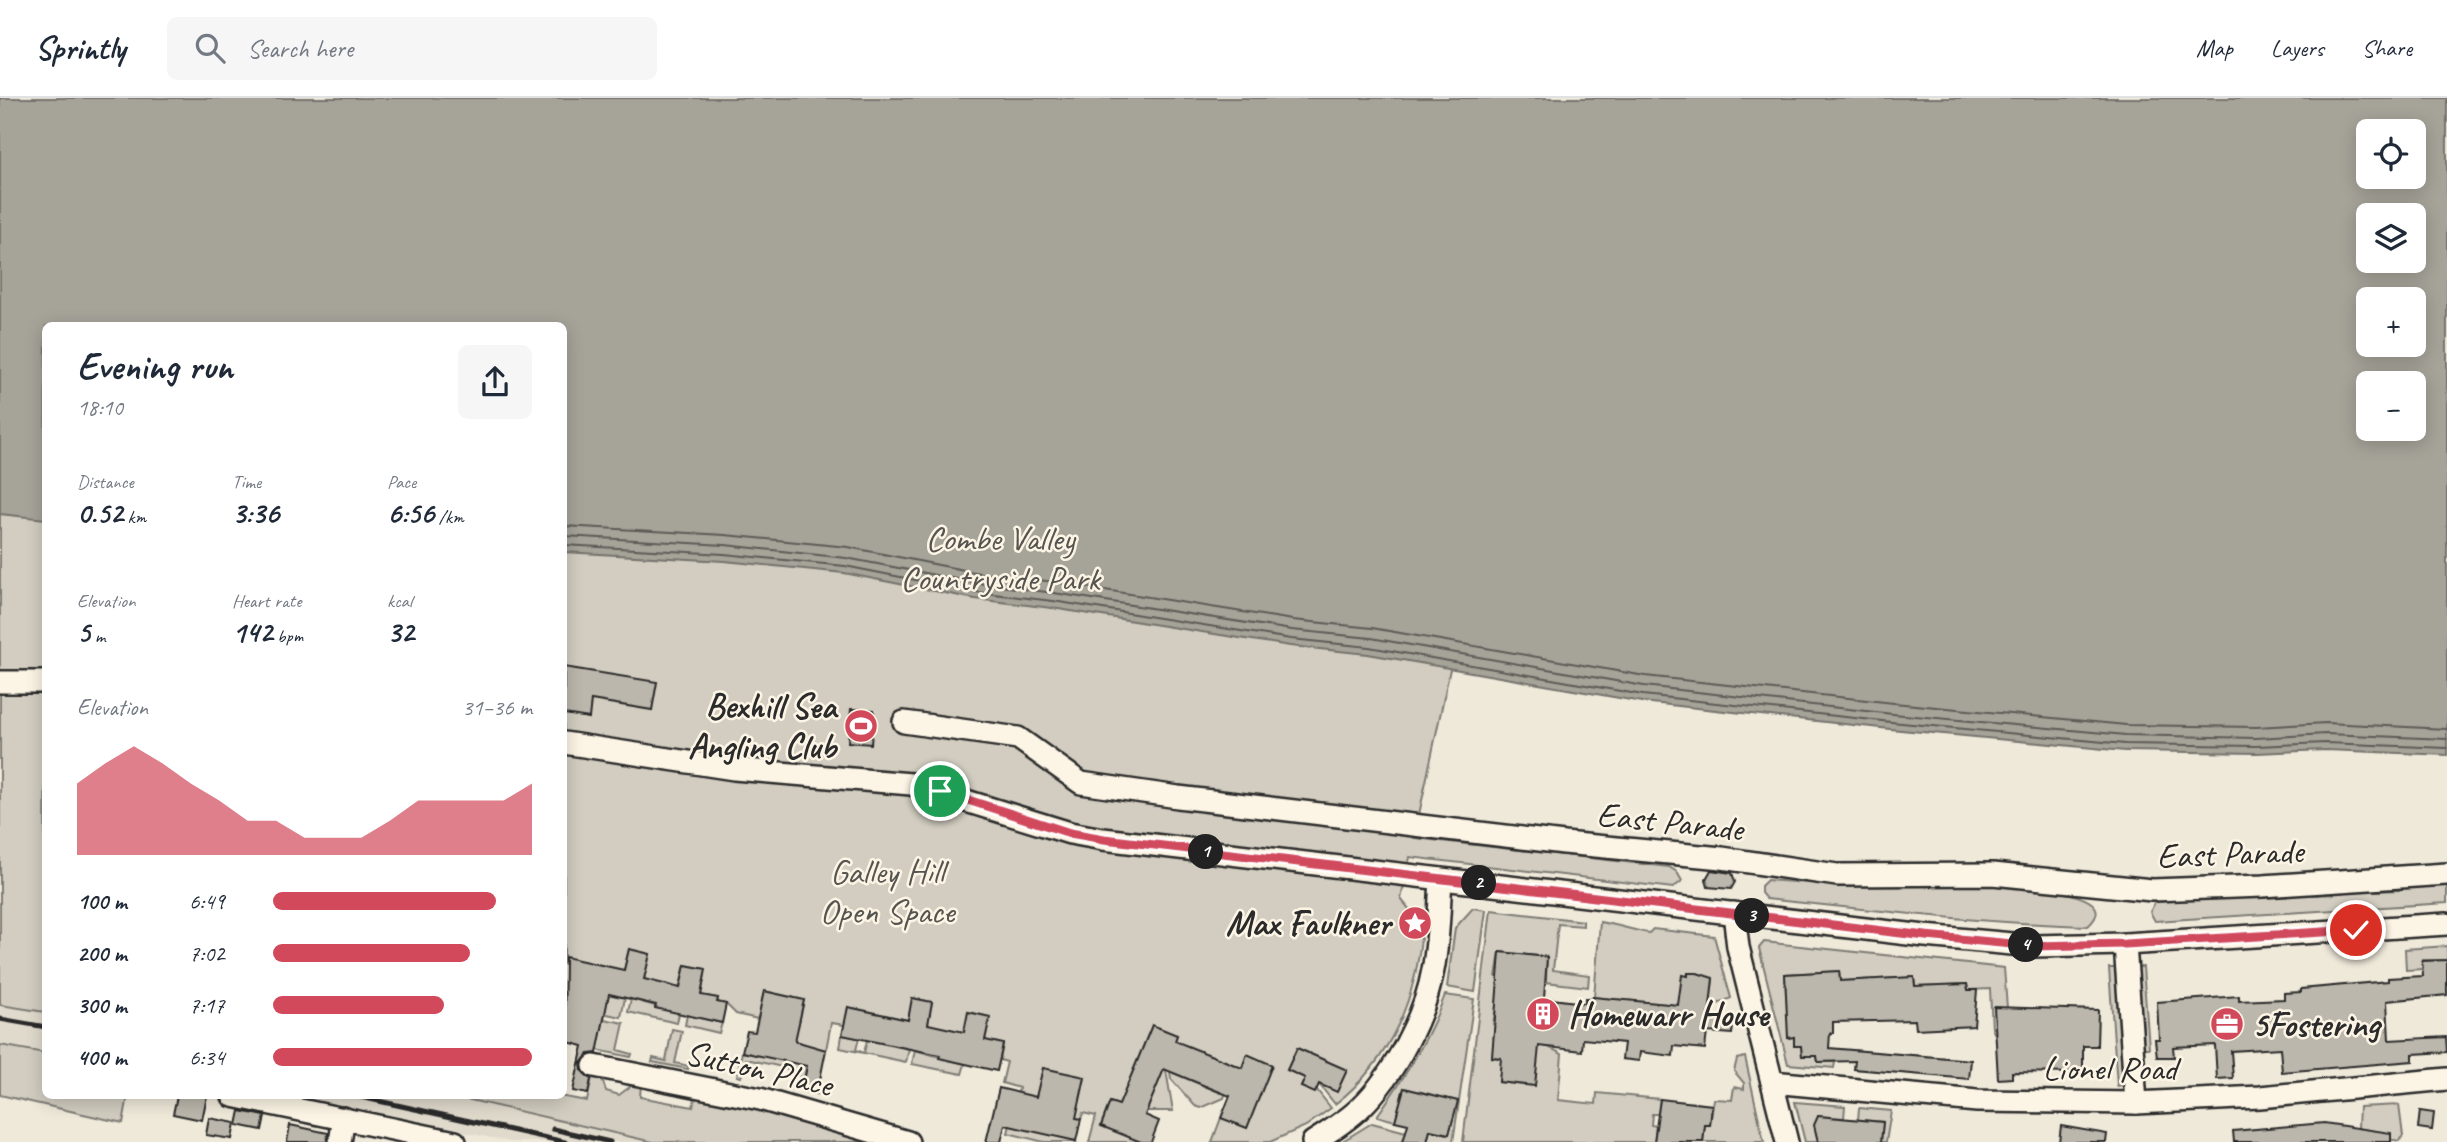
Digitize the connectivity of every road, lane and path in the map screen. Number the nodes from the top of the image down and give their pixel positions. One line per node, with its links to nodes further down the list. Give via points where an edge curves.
1 (0, 682): 2 (street)
2 (42, 682)
3 (904, 722): 5 (street, East Parade, via 1018,738 1081,783 1836,875 1993,874 2152,890)
4 (567, 743): 6 (street, via 734,769 911,784 1070,833)
5 (2447, 874)
6 (1441, 879): 7 (street); 19 (street, via 1433,974 1409,1038 1362,1106)
7 (1734, 913): 9 (street, via 2020,944); 12 (street, via 1738,947)
8 (2447, 924): 9 (street)
9 (2125, 944): 14 (street)
10 (594, 1066): 18 (street, Sutton Place, via 760,1099)
11 (2447, 1079): 14 (street, Lionel Road, via 2260,1097)
12 (1772, 1082): 14 (street, Lionel Road, via 1978,1101); 20 (street)
13 (226, 1100): 15 (street)
14 (2136, 1103)
15 (344, 1118): 16 (street); 17 (street)
16 (340, 1142)
17 (455, 1142)
18 (908, 1142)
19 (1313, 1142)
20 (1787, 1142)

